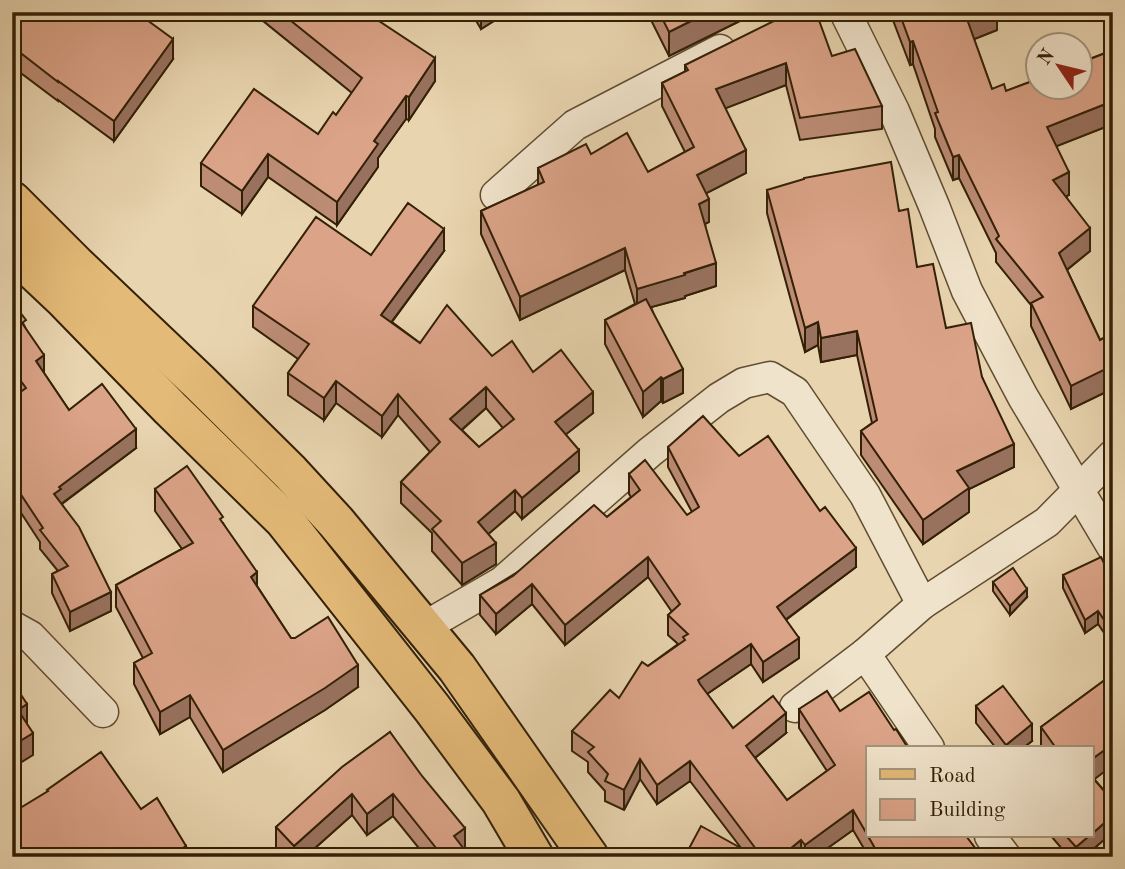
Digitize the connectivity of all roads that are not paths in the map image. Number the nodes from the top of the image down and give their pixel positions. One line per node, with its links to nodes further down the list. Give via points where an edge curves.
1 (845, 12): 7 (street, via 894,111 967,291)
2 (740, 40): 3 (street, via 575,125)
3 (496, 195)
4 (12, 201): 11 (main road, via 290,472)
5 (12, 250): 17 (main road, via 284,520 432,708 501,802)
6 (1113, 455): 7 (street)
7 (1079, 490): 8 (street); 9 (street, via 1047,522)
8 (1113, 548)
9 (922, 604): 11 (street, via 865,495 795,392 770,377 744,383 719,398 502,582); 12 (street)
10 (12, 626): 14 (street, via 30,636)
11 (424, 627): 18 (main road)
12 (865, 654): 13 (street); 15 (street)
13 (794, 707)
14 (103, 712)
15 (928, 746)
16 (992, 838): 19 (street)
17 (534, 857)
18 (589, 857)
19 (1006, 857)

